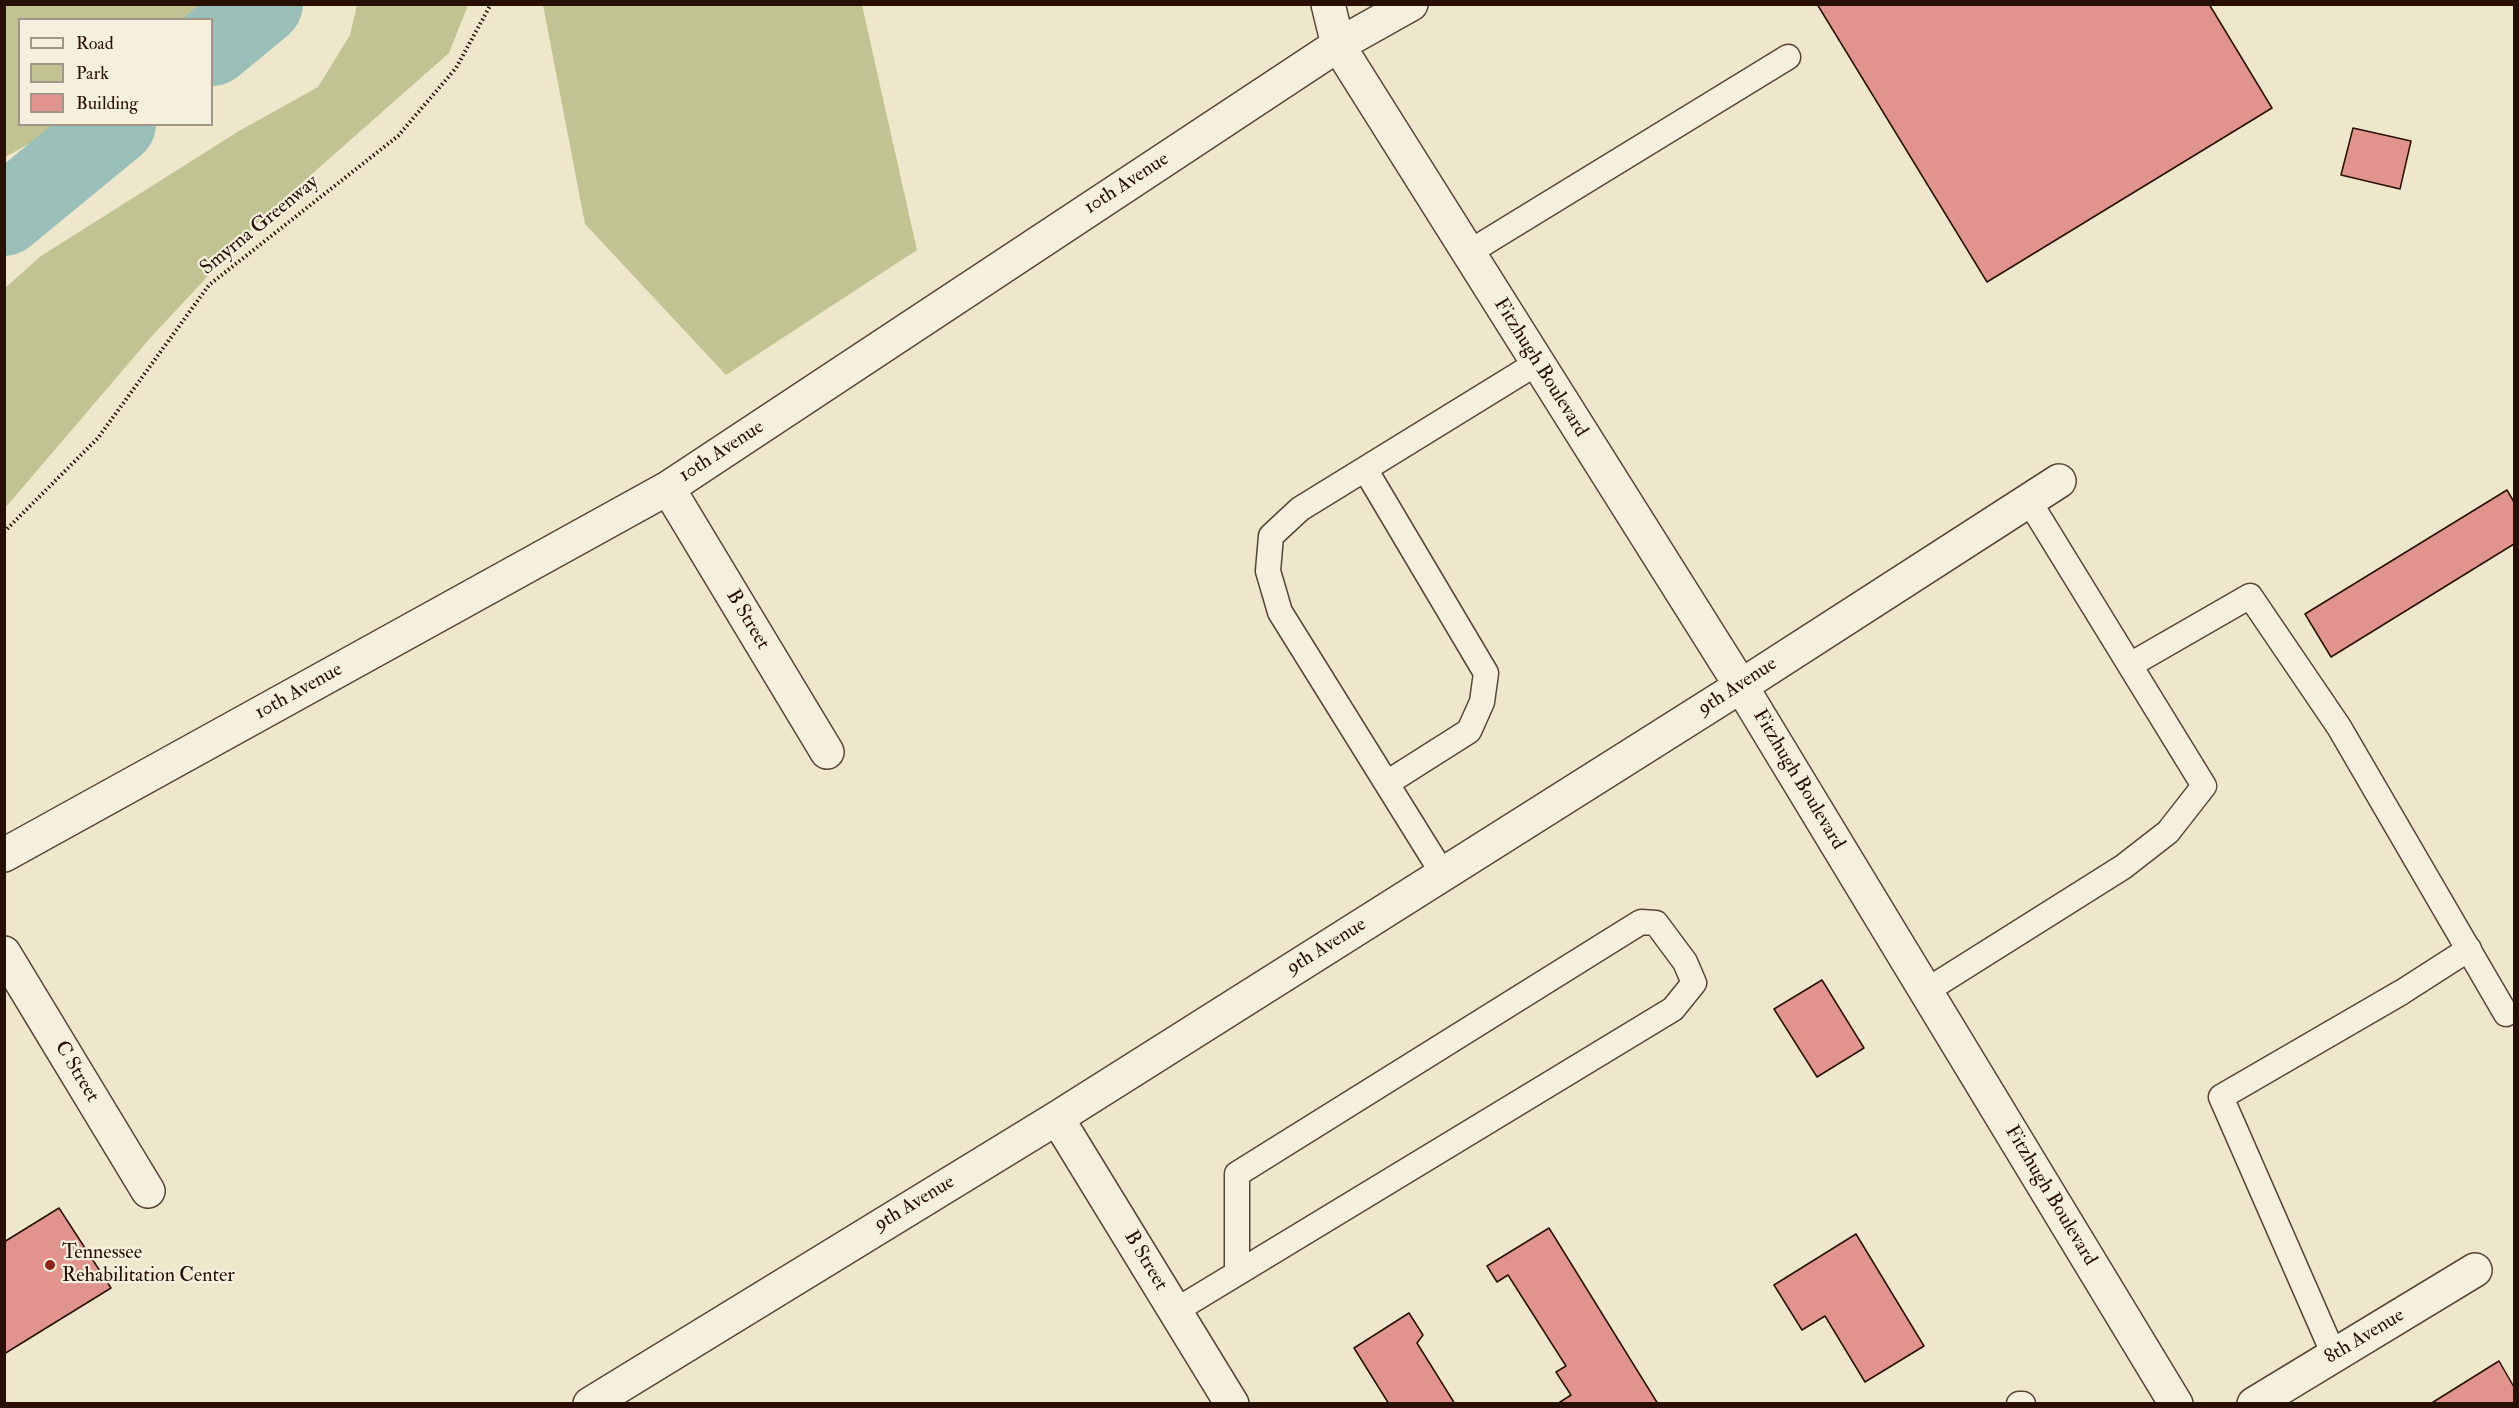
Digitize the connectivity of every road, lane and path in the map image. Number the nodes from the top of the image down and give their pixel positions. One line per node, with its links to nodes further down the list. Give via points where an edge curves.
1 (491, 4): 12 (path, Smyrna Greenway, via 456,68 398,136 209,285 98,438)
2 (1328, 4): 4 (street, Fitzhugh Boulevard)
3 (1411, 4): 4 (street, 10th Avenue)
4 (1338, 45): 6 (street, Fitzhugh Boulevard); 10 (street, 10th Avenue)
5 (1788, 57): 6 (lane)
6 (1468, 253): 7 (street, Fitzhugh Boulevard)
7 (1537, 363): 8 (lane); 14 (street, Fitzhugh Boulevard)
8 (1365, 469): 16 (lane, via 1486,673 1482,702 1469,731); 16 (lane, via 1300,509 1271,536 1268,571 1280,612)
9 (2059, 481): 11 (street, 9th Avenue)
10 (668, 488): 15 (street, B Street); 17 (street, 10th Avenue)
11 (2029, 501): 13 (lane); 14 (street, 9th Avenue)
12 (4, 532)
13 (2130, 665): 19 (lane, via 2250,596 2339,728); 21 (lane, via 2204,786 2168,832 2123,867)
14 (1741, 686): 18 (street, 9th Avenue); 21 (street, Fitzhugh Boulevard)
15 (827, 752)
16 (1387, 783): 18 (lane)
17 (4, 855)
18 (1443, 874): 23 (street, 9th Avenue)
19 (2469, 949): 22 (lane); 28 (lane, via 2221,1097)
20 (4, 953): 24 (street, C Street)
21 (1926, 991): 31 (street, Fitzhugh Boulevard)
22 (2506, 1014)
23 (1057, 1118): 27 (street, B Street); 29 (street, 9th Avenue)
24 (148, 1191)
25 (2475, 1270): 28 (street, 8th Avenue)
26 (1237, 1273): 26 (lane, via 1673,1009 1694,983 1656,923 1641,922 1237,1174); 27 (lane)
27 (1175, 1311): 30 (street, B Street)
28 (2334, 1355): 32 (street, 8th Avenue)
29 (590, 1404)
30 (1232, 1404)
31 (2176, 1404)
32 (2254, 1404)

